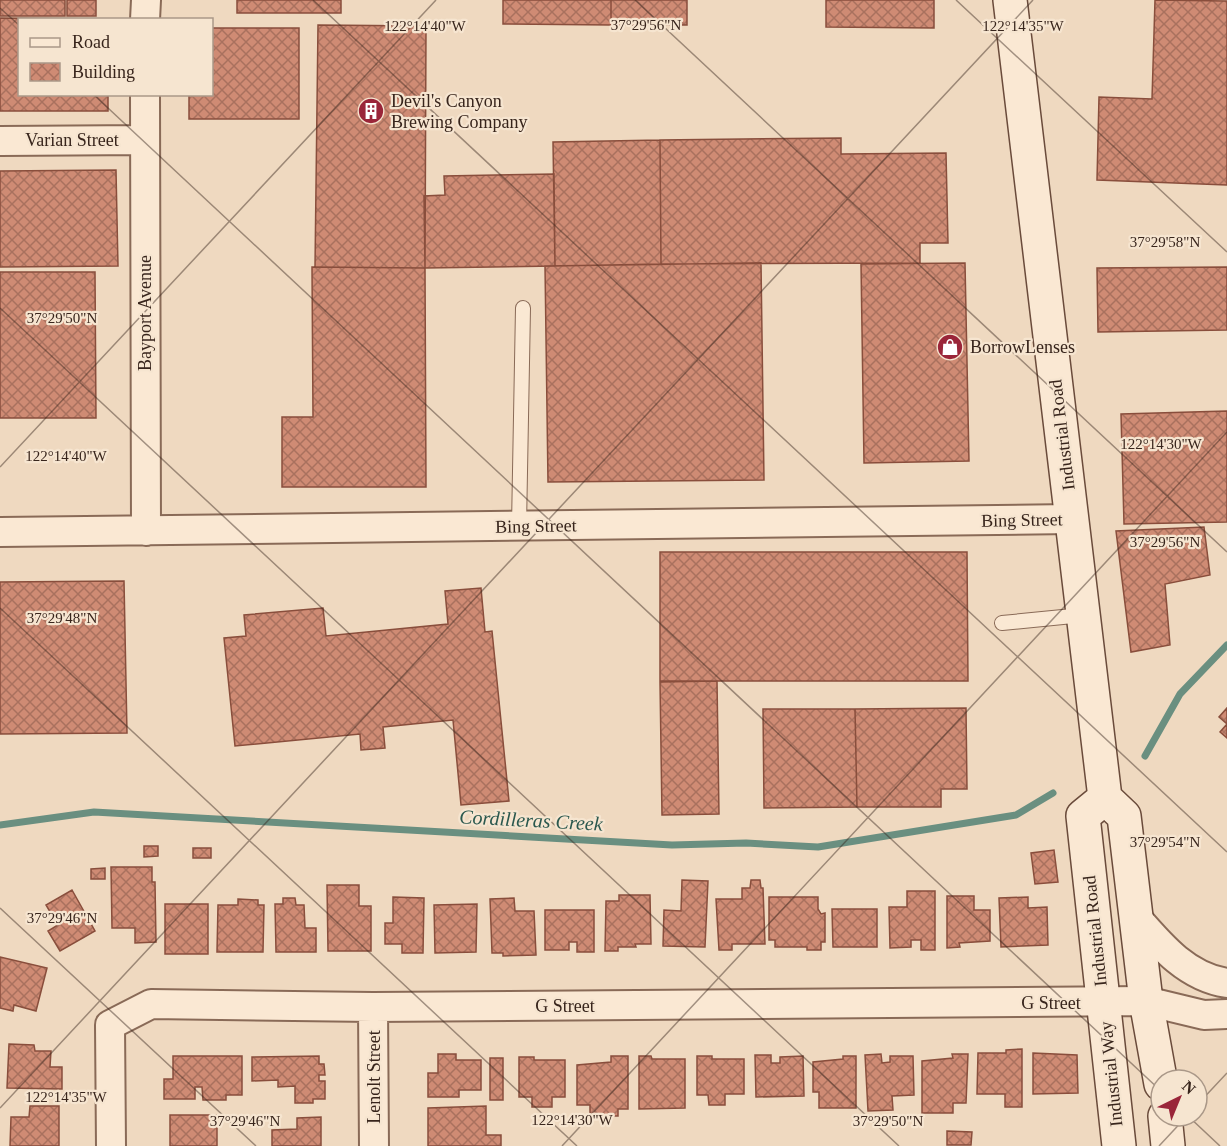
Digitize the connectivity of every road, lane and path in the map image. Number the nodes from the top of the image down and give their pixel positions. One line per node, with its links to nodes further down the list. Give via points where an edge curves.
1 (146, 0): 3 (street)
2 (1010, 0): 8 (main road, Industrial Road)
3 (146, 18)
4 (145, 96): 5 (street, Bayport Avenue)
5 (144, 140): 6 (street, Varian Street); 10 (street, Bayport Avenue)
6 (0, 141)
7 (523, 308): 9 (lane)
8 (1072, 519): 9 (street, Bing Street); 12 (main road, Industrial Road)
9 (519, 526): 10 (street, Bing Street)
10 (146, 531): 11 (street, Bing Street)
11 (0, 532)
12 (1084, 615): 13 (lane); 14 (main road, Industrial Road)
13 (1002, 624)
14 (1105, 798): 15 (main road, via 1124,816); 18 (main road, Industrial Road, via 1083,816)
15 (1136, 917): 16 (street, via 1176,959 1214,981); 17 (main road)
16 (1227, 983)
17 (1146, 1001): 18 (street, G Street); 20 (street, G Street, via 1204,1015); 21 (main road)
18 (1103, 1003): 19 (street, G Street); 25 (main road, Industrial Way)
19 (373, 1007): 23 (street, G Street, via 152,1004 110,1025); 24 (street, Lenolt Street)
20 (1227, 1014)
21 (1158, 1068)
22 (1166, 1128): 26 (main road)
23 (111, 1146)
24 (374, 1146)
25 (1119, 1146)
26 (1168, 1146)

